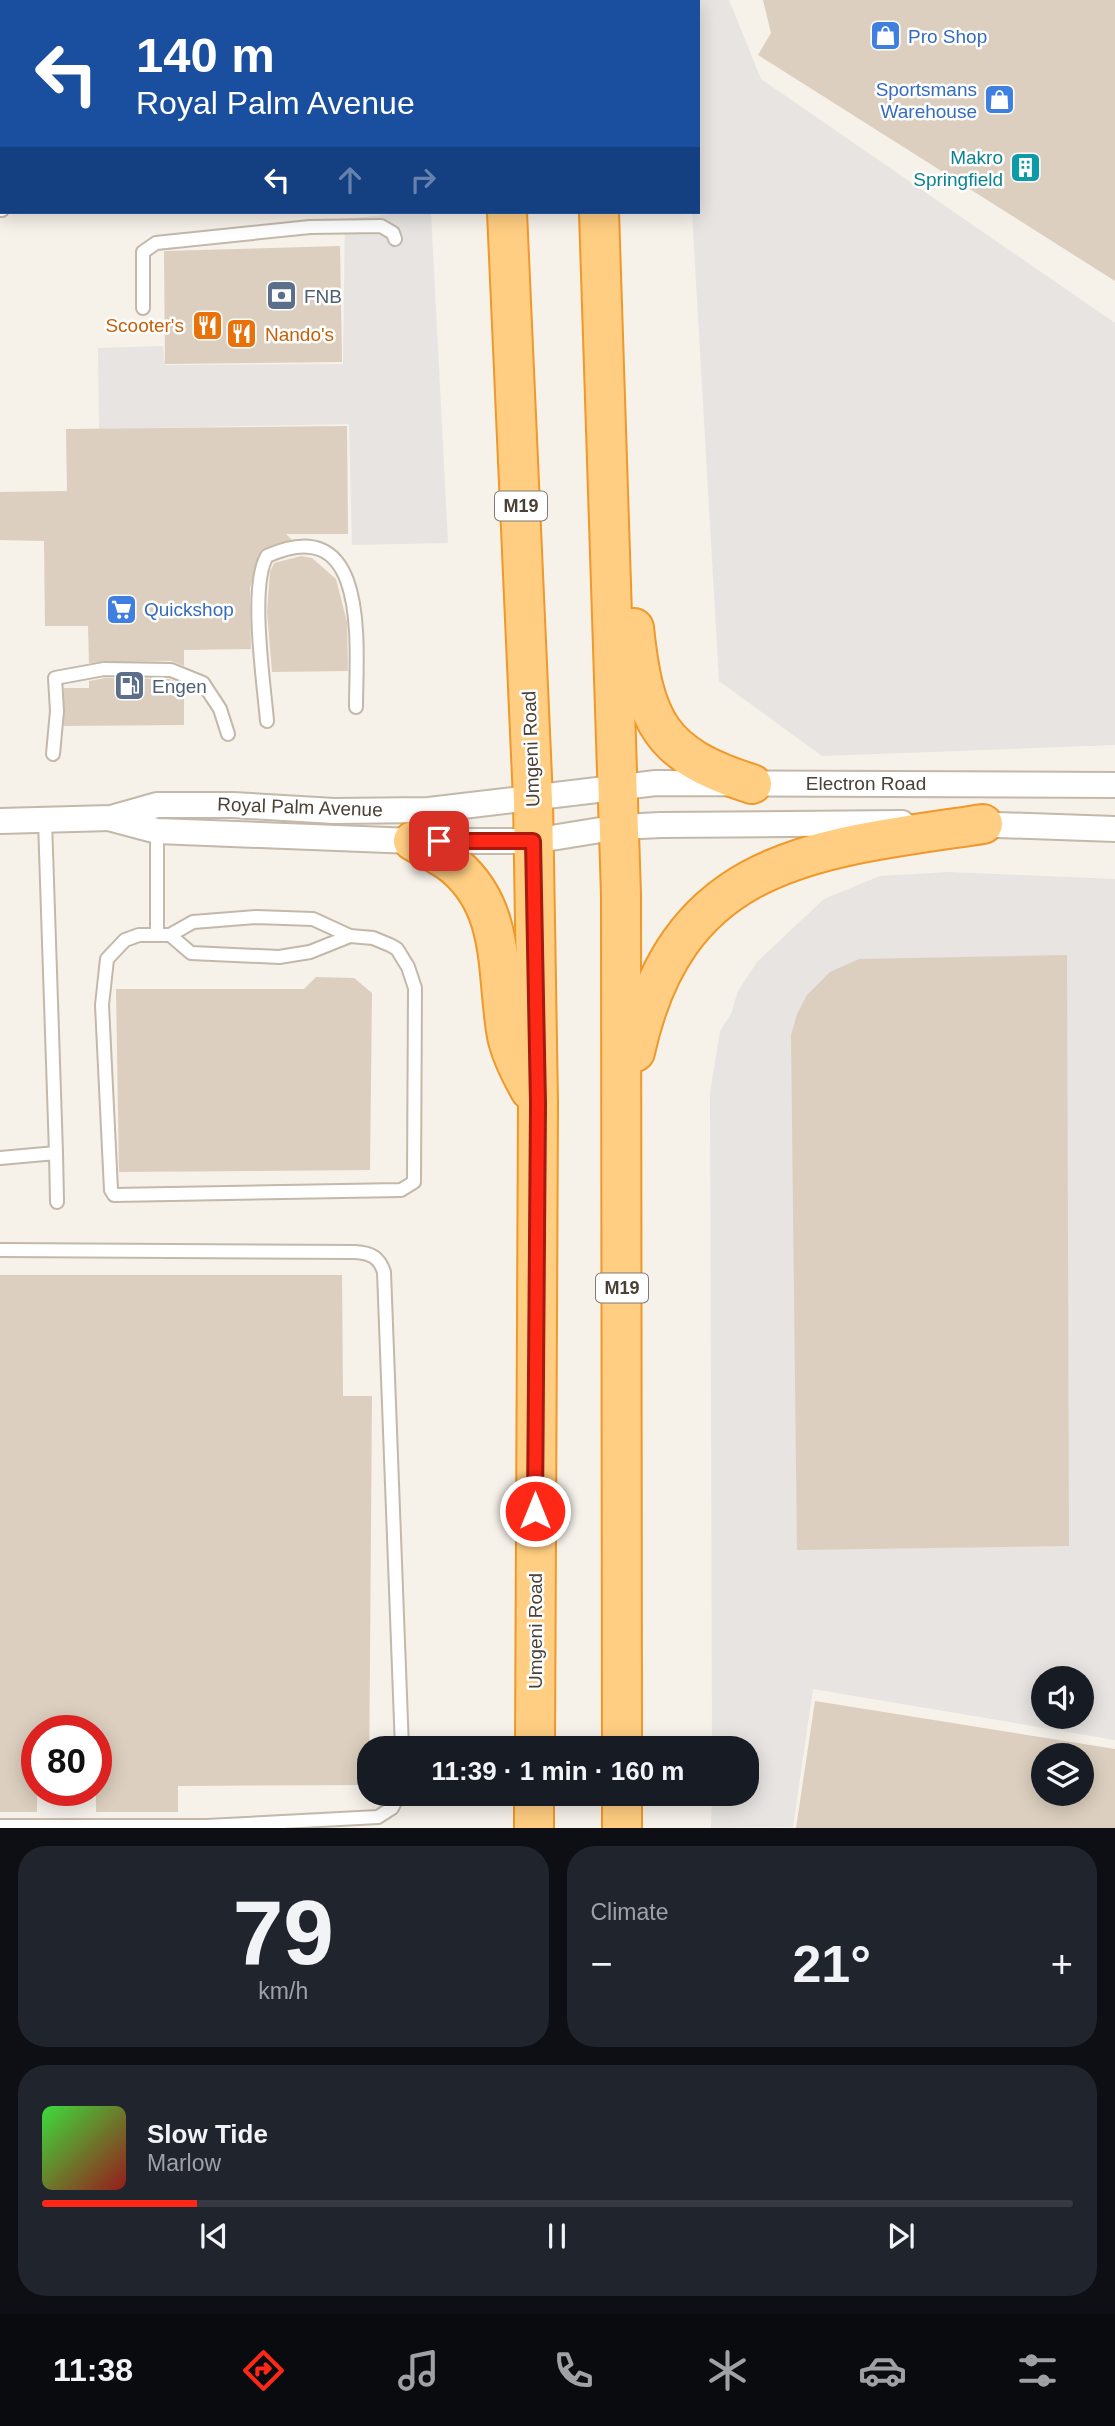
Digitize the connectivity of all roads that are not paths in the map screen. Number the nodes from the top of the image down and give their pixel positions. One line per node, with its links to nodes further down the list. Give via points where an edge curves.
1 (507, 214): 13 (highway, Umgeni Road / M19)
2 (599, 214): 5 (highway, M19)
3 (395, 239): 4 (lane, via 381,226 310,227 156,243 143,252)
4 (143, 308)
5 (611, 575): 10 (highway, via 634,625 638,667 650,709 669,742 692,761); 12 (highway, M19)
6 (356, 707): 7 (lane, via 356,619 349,579 329,555 291,548 267,556 260,577)
7 (267, 721)
8 (228, 734): 9 (lane, via 220,709 203,683 171,670 82,671 55,678)
9 (53, 754)
10 (752, 784): 11 (street, Electron Road); 12 (street, Electron Road)
11 (1115, 785)
12 (618, 787): 13 (street, Royal Palm Avenue); 19 (highway, M19)
13 (533, 800): 14 (street, Royal Palm Avenue, via 429,810); 23 (highway, Umgeni Road / M19)
14 (157, 805): 15 (street, Royal Palm Avenue); 21 (lane)
15 (111, 818): 17 (street, Royal Palm Avenue); 21 (street, Royal Palm Avenue)
16 (0, 821): 17 (street, Royal Palm Avenue)
17 (45, 821): 28 (lane)
18 (984, 824): 19 (street, Electron Road, via 816,821); 20 (street, Electron Road); 27 (highway, via 849,844 807,855 729,893 689,928 664,964 644,1013)
19 (619, 827): 23 (street, Electron Road); 27 (highway, M19)
20 (1115, 828)
21 (157, 831): 22 (street, Royal Palm Avenue); 24 (lane)
22 (413, 841): 23 (street, Royal Palm Avenue); 26 (highway, via 454,865 488,910 498,942 507,1037)
23 (533, 841): 26 (highway, Umgeni Road / M19)
24 (163, 935): 25 (lane, via 193,922 291,917 313,919); 25 (lane, via 191,953 279,957 310,952); 25 (lane, via 125,940 107,959 104,970 111,1190 118,1196 401,1190 413,1184 415,988 397,949 373,938)
25 (350, 936)
26 (538, 1104): 33 (highway, Umgeni Road / M19)
27 (621, 1117): 34 (highway, M19)
28 (56, 1153): 29 (lane); 30 (lane)
29 (0, 1158)
30 (57, 1202)
31 (0, 1250): 32 (lane, via 355,1252 380,1261 391,1378)
32 (402, 1736)
33 (535, 1736)
34 (622, 1736)
35 (393, 1806): 38 (lane, via 378,1817 207,1826)
36 (534, 1806): 39 (highway)
37 (622, 1806): 40 (highway)
38 (0, 1826)
39 (534, 1828)
40 (622, 1828)

